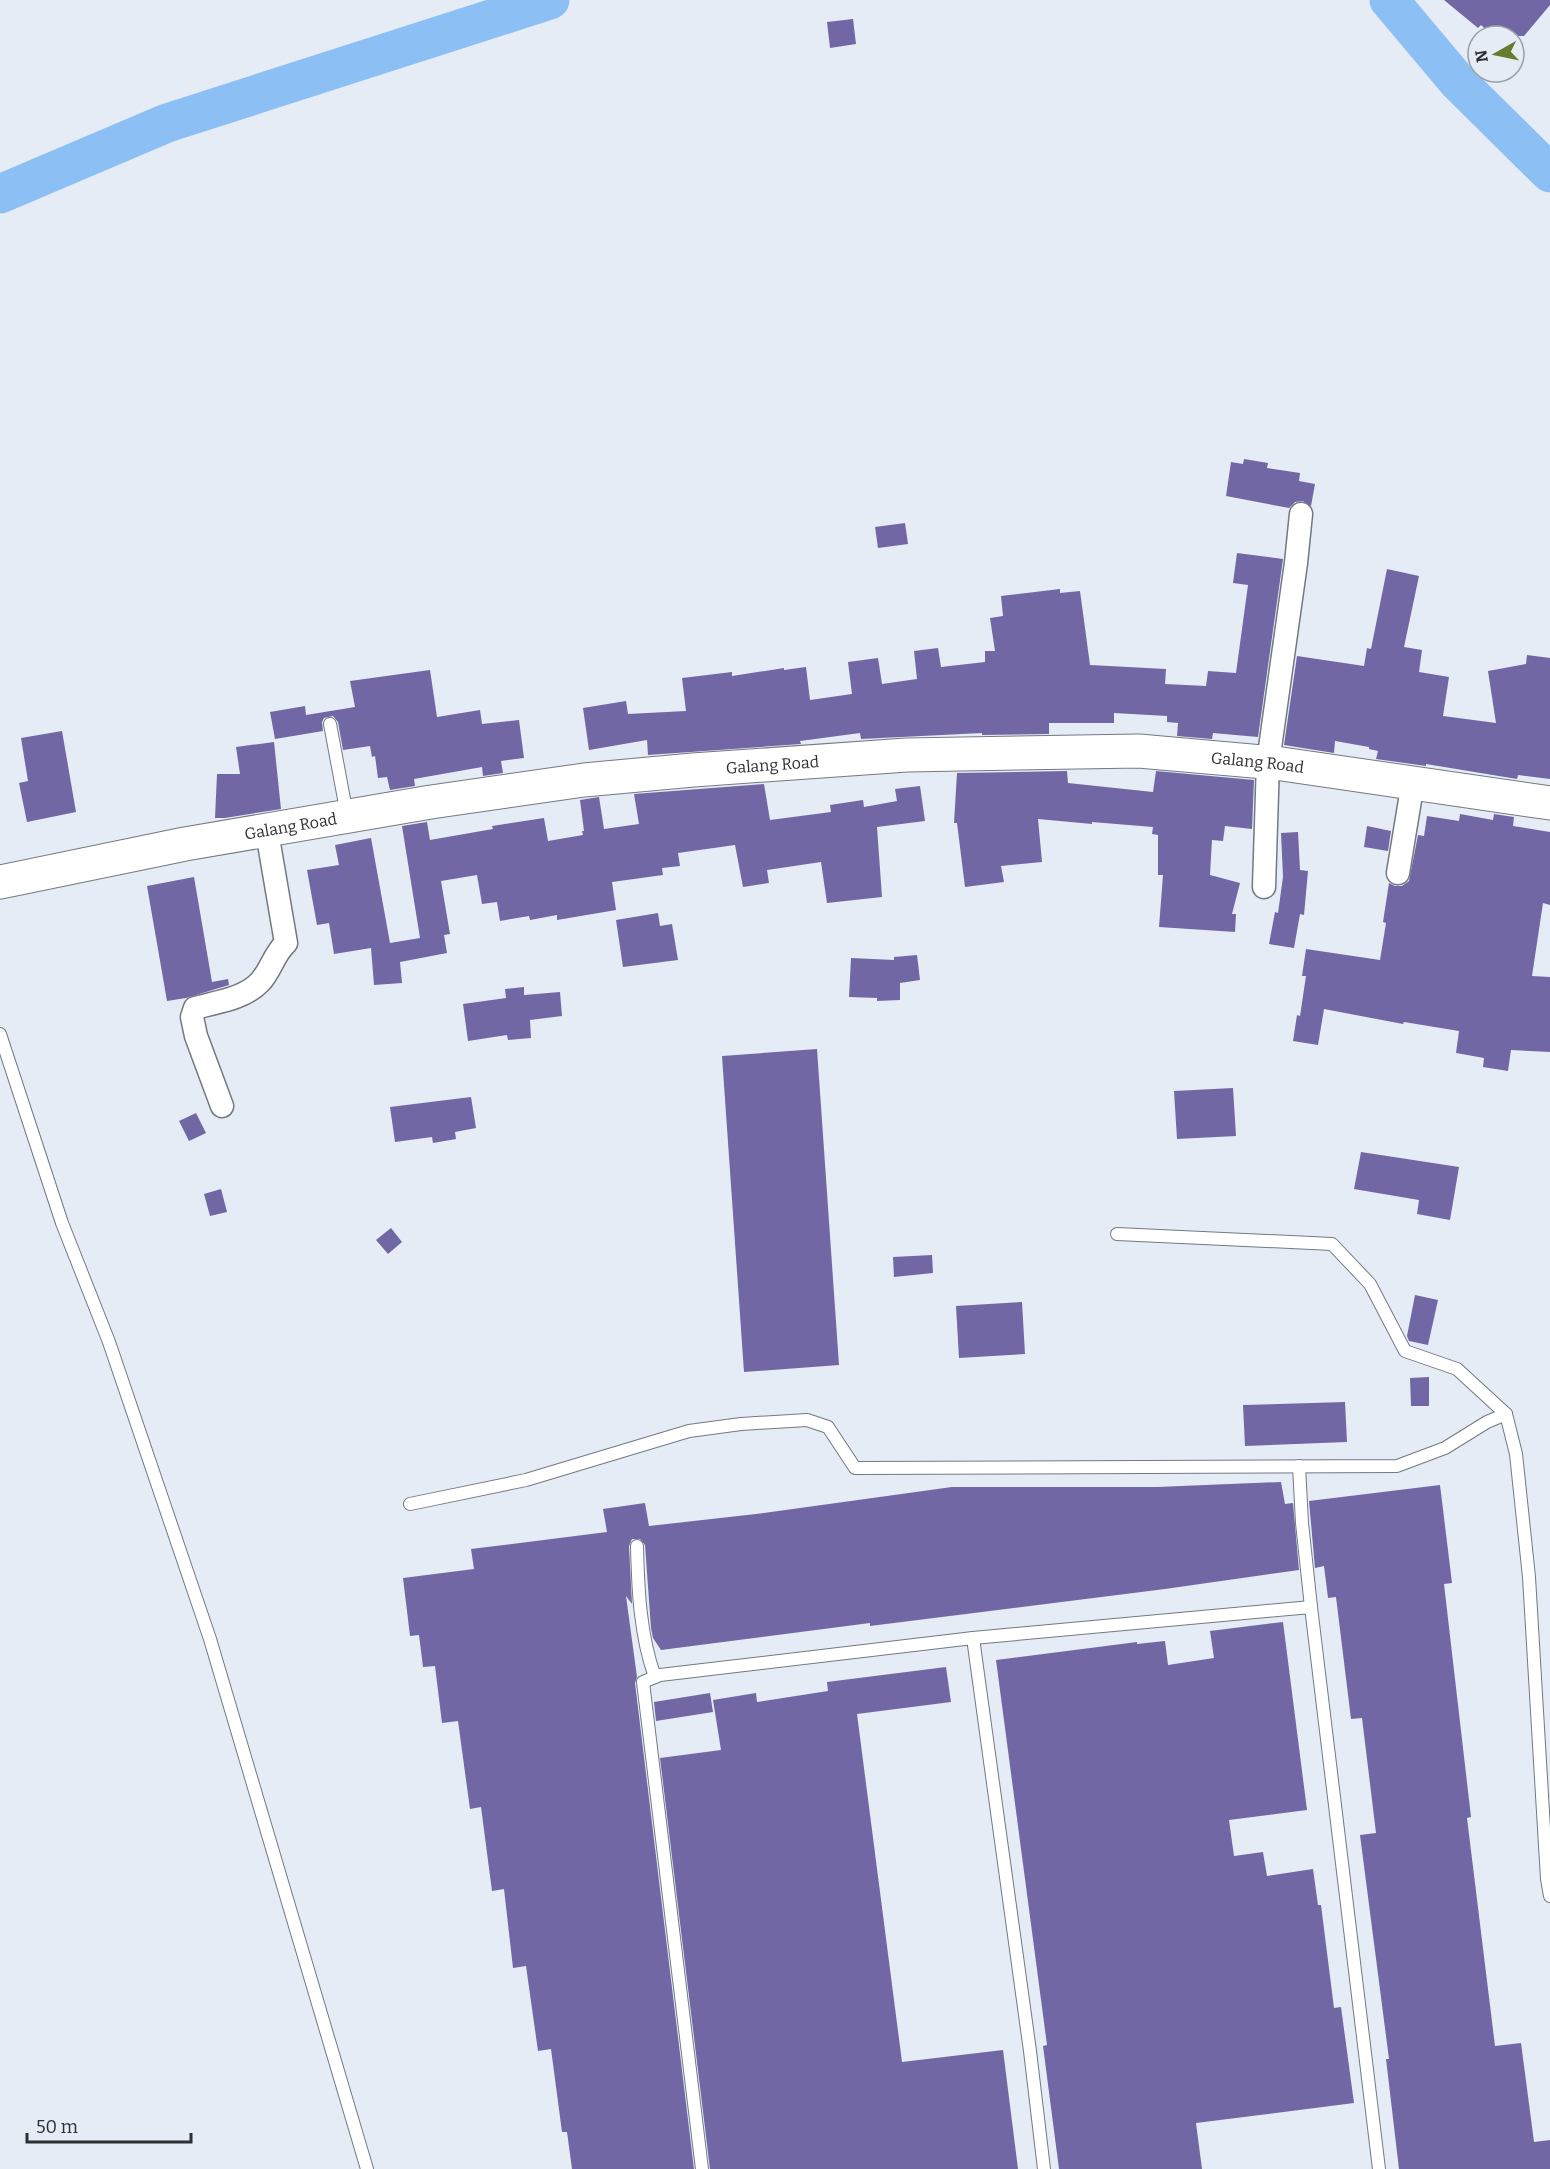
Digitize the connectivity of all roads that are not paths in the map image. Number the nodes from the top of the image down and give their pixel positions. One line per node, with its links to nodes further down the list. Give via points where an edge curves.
1 (1301, 514): 3 (street)
2 (330, 724): 6 (lane)
3 (1268, 762): 4 (street, Galang Road); 6 (street, Galang Road, via 1139,751 908,754 584,780); 10 (street)
4 (1413, 782): 5 (street, Galang Road); 8 (street)
5 (1550, 803)
6 (347, 817): 7 (street, Galang Road)
7 (267, 831): 9 (street, Galang Road); 12 (street, via 286,943 259,983 244,994 195,1008 192,1017)
8 (1398, 873)
9 (0, 882)
10 (1264, 886)
11 (0, 1034): 22 (lane, via 62,1223 109,1342 210,1639)
12 (222, 1106)
13 (1117, 1234): 14 (lane, via 1332,1244 1370,1284 1405,1351 1457,1369)
14 (1506, 1414): 15 (lane, via 1446,1448 1397,1466); 21 (lane, via 1516,1454 1529,1576)
15 (1299, 1466): 16 (lane, via 855,1468 828,1427 807,1420 776,1421 689,1431 526,1480); 18 (lane)
16 (410, 1504)
17 (637, 1546): 20 (lane, via 642,1622)
18 (1311, 1607): 19 (lane); 25 (lane)
19 (973, 1638): 20 (lane); 24 (lane)
20 (655, 1677): 23 (lane, via 643,1682)
21 (1550, 1896)
22 (367, 2169)
23 (702, 2169)
24 (1044, 2169)
25 (1379, 2169)

